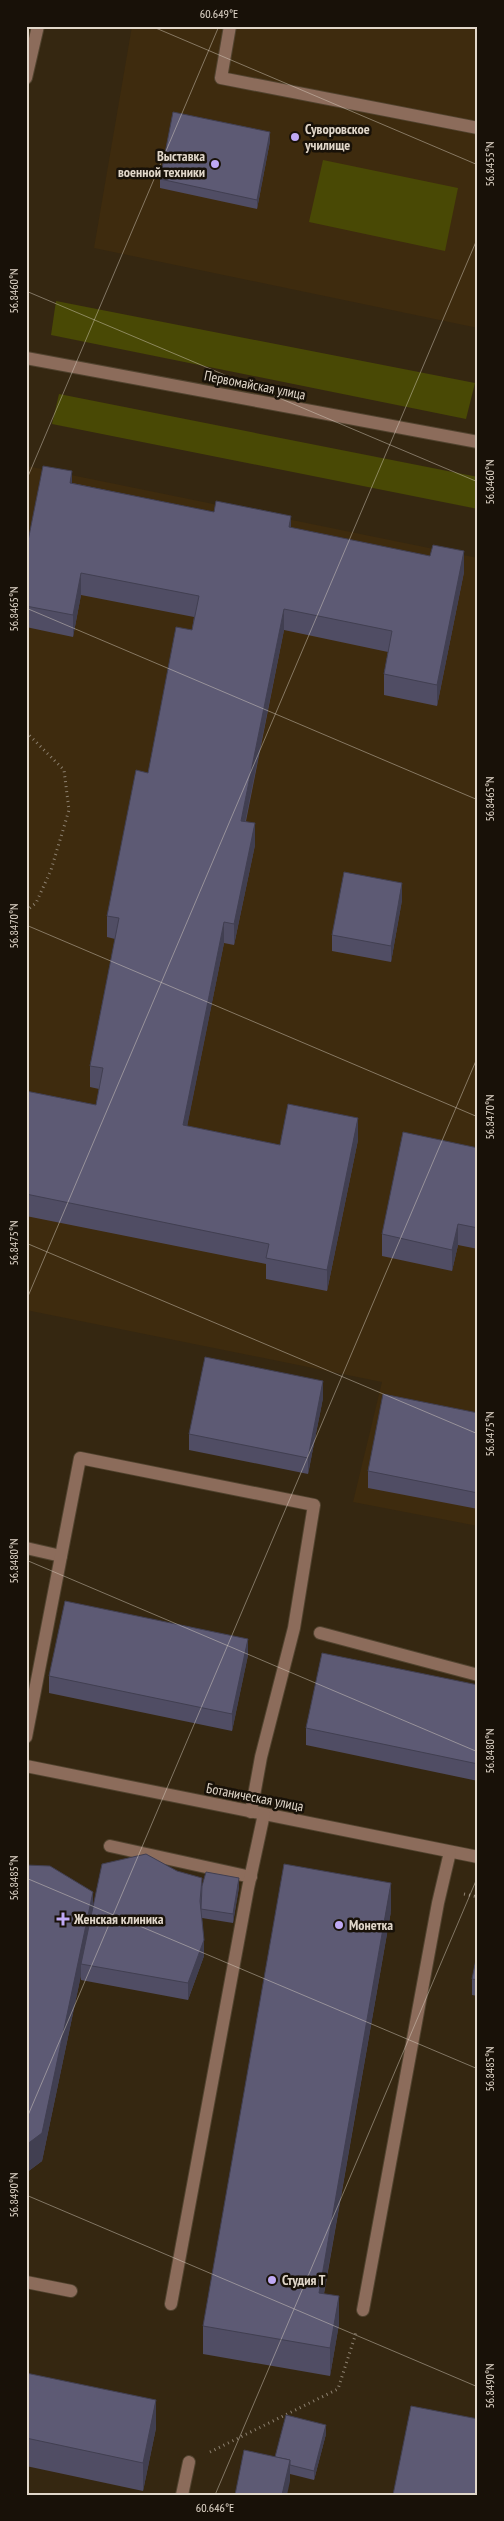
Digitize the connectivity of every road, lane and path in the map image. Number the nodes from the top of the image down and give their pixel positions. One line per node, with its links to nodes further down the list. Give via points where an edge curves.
1 (38, 26): 3 (street)
2 (230, 26): 4 (street, via 221,78)
3 (26, 78)
4 (478, 128)
5 (26, 358): 6 (street, Первомайская улица)
6 (478, 442)
7 (26, 732): 8 (path, via 64,770 69,810 51,870 36,903)
8 (26, 911)
9 (26, 1548): 10 (street)
10 (61, 1556): 13 (street); 15 (street, via 80,1458 314,1505 294,1628 261,1758)
11 (320, 1634): 12 (street)
12 (478, 1675)
13 (26, 1737)
14 (26, 1766): 15 (street, Ботаническая улица)
15 (251, 1812): 16 (street, Ботаническая улица)
16 (264, 1814): 18 (street, Ботаническая улица); 20 (street)
17 (110, 1846): 20 (street)
18 (450, 1852): 19 (street, Ботаническая улица); 24 (street)
19 (478, 1858)
20 (251, 1877): 23 (street)
21 (26, 2282): 22 (street)
22 (71, 2291)
23 (170, 2304)
24 (363, 2310): 25 (path, via 338,2389)
25 (189, 2462): 26 (street)
26 (182, 2495)

